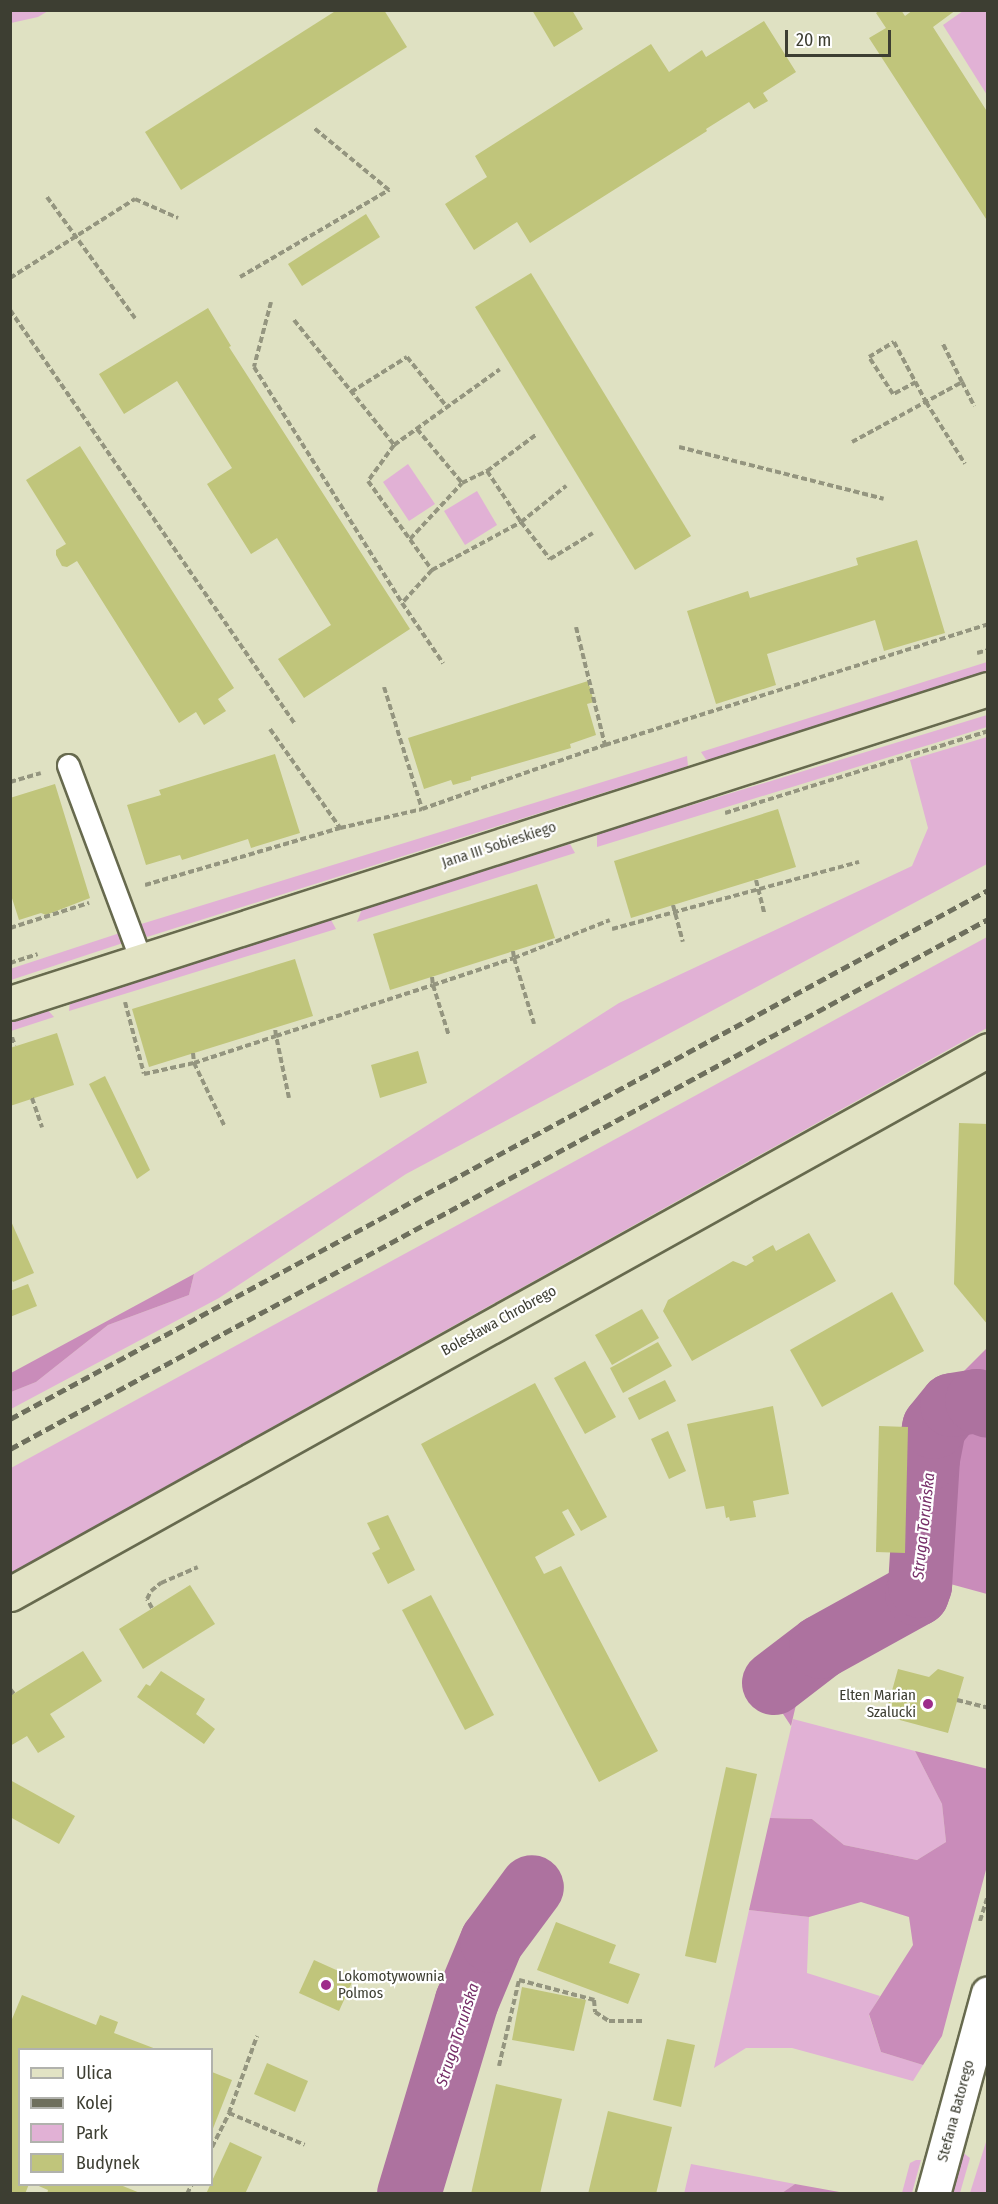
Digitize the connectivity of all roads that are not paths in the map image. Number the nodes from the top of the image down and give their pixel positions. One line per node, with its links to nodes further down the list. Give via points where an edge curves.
1 (987, 689): 3 (street, Jana III Sobieskiego)
2 (68, 765): 3 (lane)
3 (141, 960): 4 (street, Jana III Sobieskiego)
4 (10, 1002)
5 (987, 1050): 6 (street, Bolesława Chrobrego)
6 (10, 1594)
7 (987, 1993): 8 (street, Stefana Batorego)
8 (975, 2089): 9 (street, Stefana Batorego)
9 (933, 2193)

